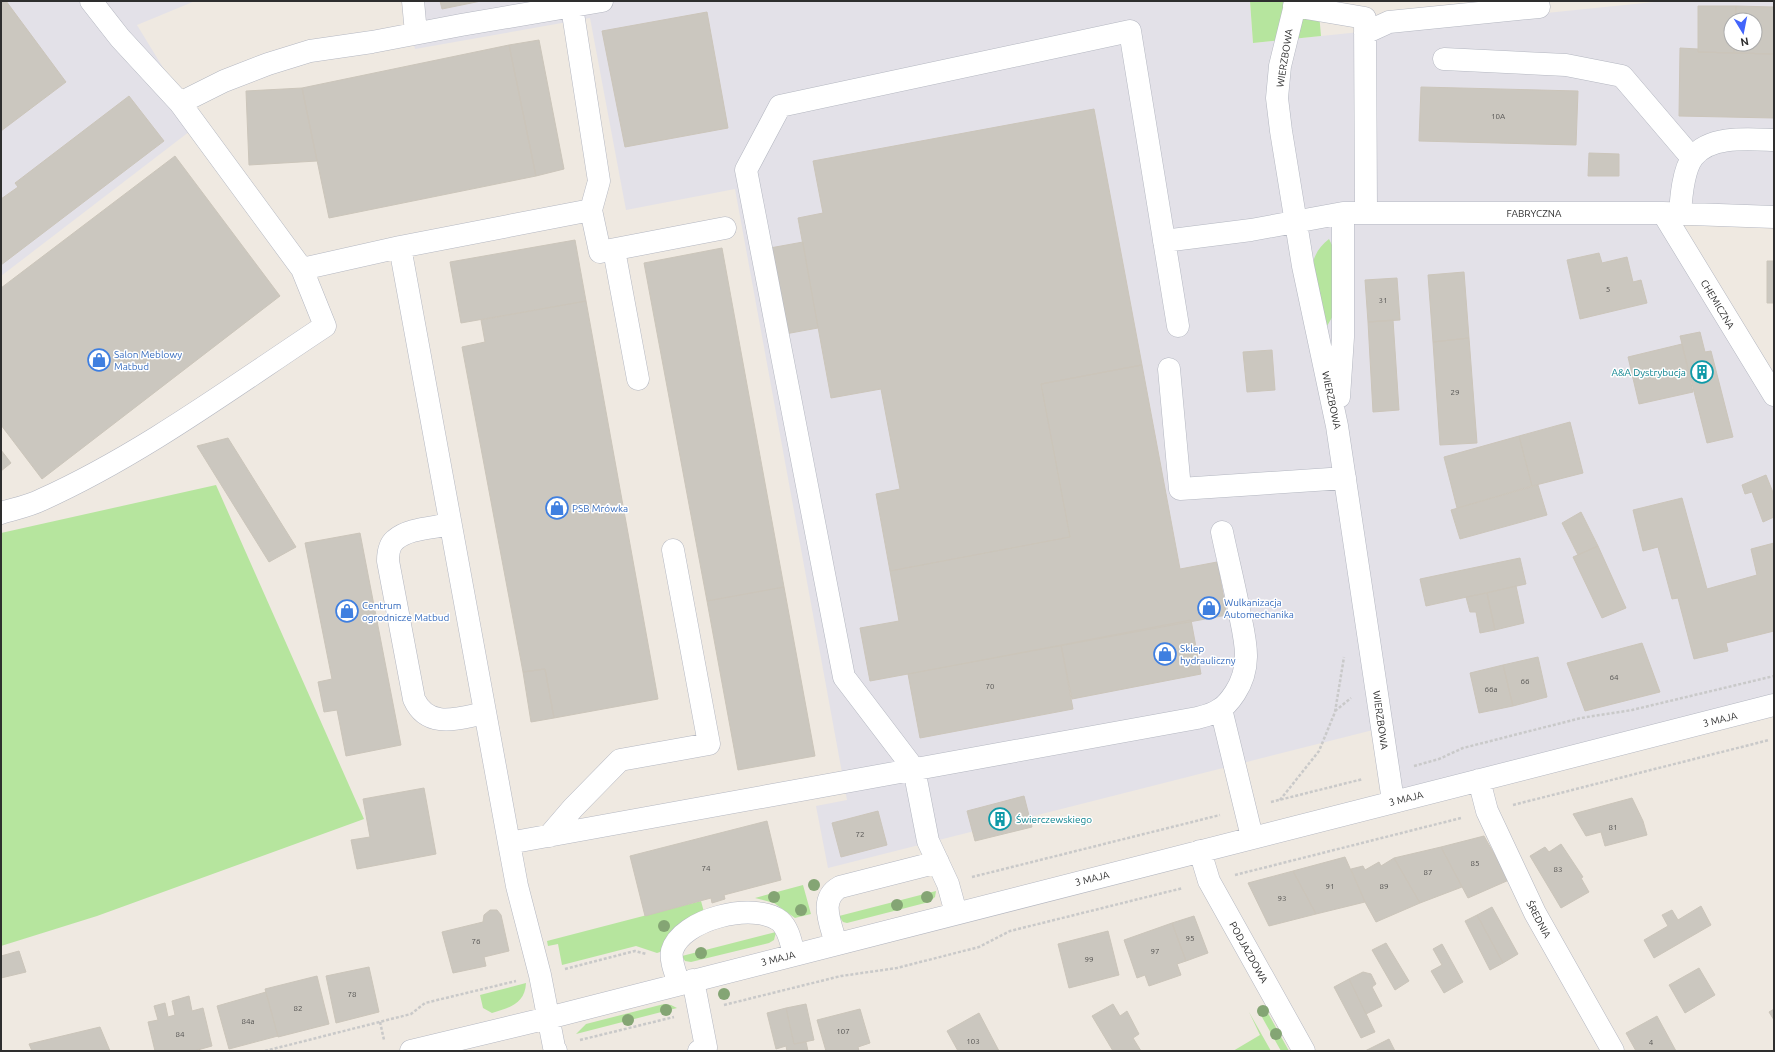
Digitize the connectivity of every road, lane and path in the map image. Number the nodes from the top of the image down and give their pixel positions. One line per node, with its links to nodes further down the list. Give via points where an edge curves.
1 (413, 1): 8 (street)
2 (602, 1): 5 (street)
3 (97, 3): 10 (street, via 120,38)
4 (1539, 6): 7 (street, via 1389,22)
5 (572, 7): 8 (street); 13 (street, via 599,181)
6 (1291, 8): 7 (street, via 1365,18); 18 (street, WIERZBOWA, via 1277,98)
7 (1365, 33): 15 (street)
8 (416, 34): 10 (street, via 310,51 224,81)
9 (1444, 59): 12 (street, via 1566,65 1622,76)
10 (180, 103): 23 (street)
11 (1774, 140): 12 (street, via 1720,142 1704,147)
12 (1692, 158): 16 (street, via 1681,194)
13 (591, 210): 21 (street); 22 (street, via 600,252)
14 (1343, 212): 15 (street, FABRYCZNA); 18 (street, FABRYCZNA); 25 (street)
15 (1366, 212): 16 (street, FABRYCZNA)
16 (1671, 213): 17 (street, FABRYCZNA); 29 (street, CHEMICZNA)
17 (1774, 217)
18 (1296, 223): 20 (street, FABRYCZNA); 26 (street, WIERZBOWA)
19 (725, 228): 22 (street)
20 (1164, 241): 24 (street); 41 (street, via 1130,31 780,106 746,170 844,677)
21 (400, 247): 23 (street); 33 (street)
22 (614, 250): 28 (street)
23 (302, 269): 32 (street, via 325,326 177,425 99,471 40,501)
24 (1178, 326)
25 (1342, 337): 26 (street); 30 (street)
26 (1319, 338): 30 (street, WIERZBOWA)
27 (1169, 369): 31 (street, via 1180,489)
28 (638, 379)
29 (1774, 395)
30 (1337, 426): 31 (street, WIERZBOWA)
31 (1345, 478): 42 (street, WIERZBOWA)
32 (1, 513)
33 (450, 524): 40 (street); 40 (street, via 404,534 394,540 389,549 388,561 414,699 418,708 425,715 448,720)
34 (1222, 532): 39 (street, via 1247,660 1240,685)
35 (674, 550): 47 (street, via 709,744 620,760)
36 (1345, 652): 44 (path, via 1335,712 1319,751)
37 (1774, 676): 42 (path, via 1632,710 1581,718 1463,748 1439,759)
38 (1774, 705): 43 (street, 3 MAJA)
39 (1221, 709): 41 (street, via 1197,718); 46 (street)
40 (485, 713): 49 (street)
41 (914, 769): 47 (street); 51 (street, via 928,841)
42 (1389, 772): 44 (path); 45 (street, WIERZBOWA)
43 (1479, 780): 45 (street, 3 MAJA); 71 (street, ŚREDNIA, via 1487,811 1535,913)
44 (1280, 800): 46 (path)
45 (1393, 801): 48 (street, 3 MAJA)
46 (1245, 809): 48 (street); 52 (path)
47 (549, 836): 49 (street)
48 (1252, 837): 50 (street, 3 MAJA)
49 (509, 843): 58 (street, via 517,886)
50 (1200, 851): 54 (street, 3 MAJA); 70 (street, PODJAZDOWA, via 1209,881)
51 (938, 862): 52 (street); 55 (street, via 834,890 827,908)
52 (948, 884): 54 (street)
53 (1184, 888): 60 (path, via 1010,931 979,947 896,968 841,976)
54 (956, 913): 55 (street, 3 MAJA)
55 (836, 944): 57 (street, 3 MAJA)
56 (672, 954): 57 (street, via 682,936 704,922 719,916 747,912 764,914 781,922 787,930); 58 (path, via 657,957 635,951); 59 (street)
57 (794, 954): 59 (street, 3 MAJA)
58 (540, 975): 62 (street); 63 (path, via 425,1003 411,1014)
59 (686, 982): 62 (street, 3 MAJA); 69 (street, via 706,1047)
60 (724, 1005)
61 (682, 1015): 65 (path)
62 (548, 1018): 67 (street, 3 MAJA); 68 (street)
63 (380, 1022): 64 (path); 66 (path)
64 (384, 1040)
65 (579, 1040)
66 (265, 1051)
67 (411, 1051)
68 (556, 1051)
69 (699, 1051)
70 (1304, 1051)
71 (1612, 1051)

